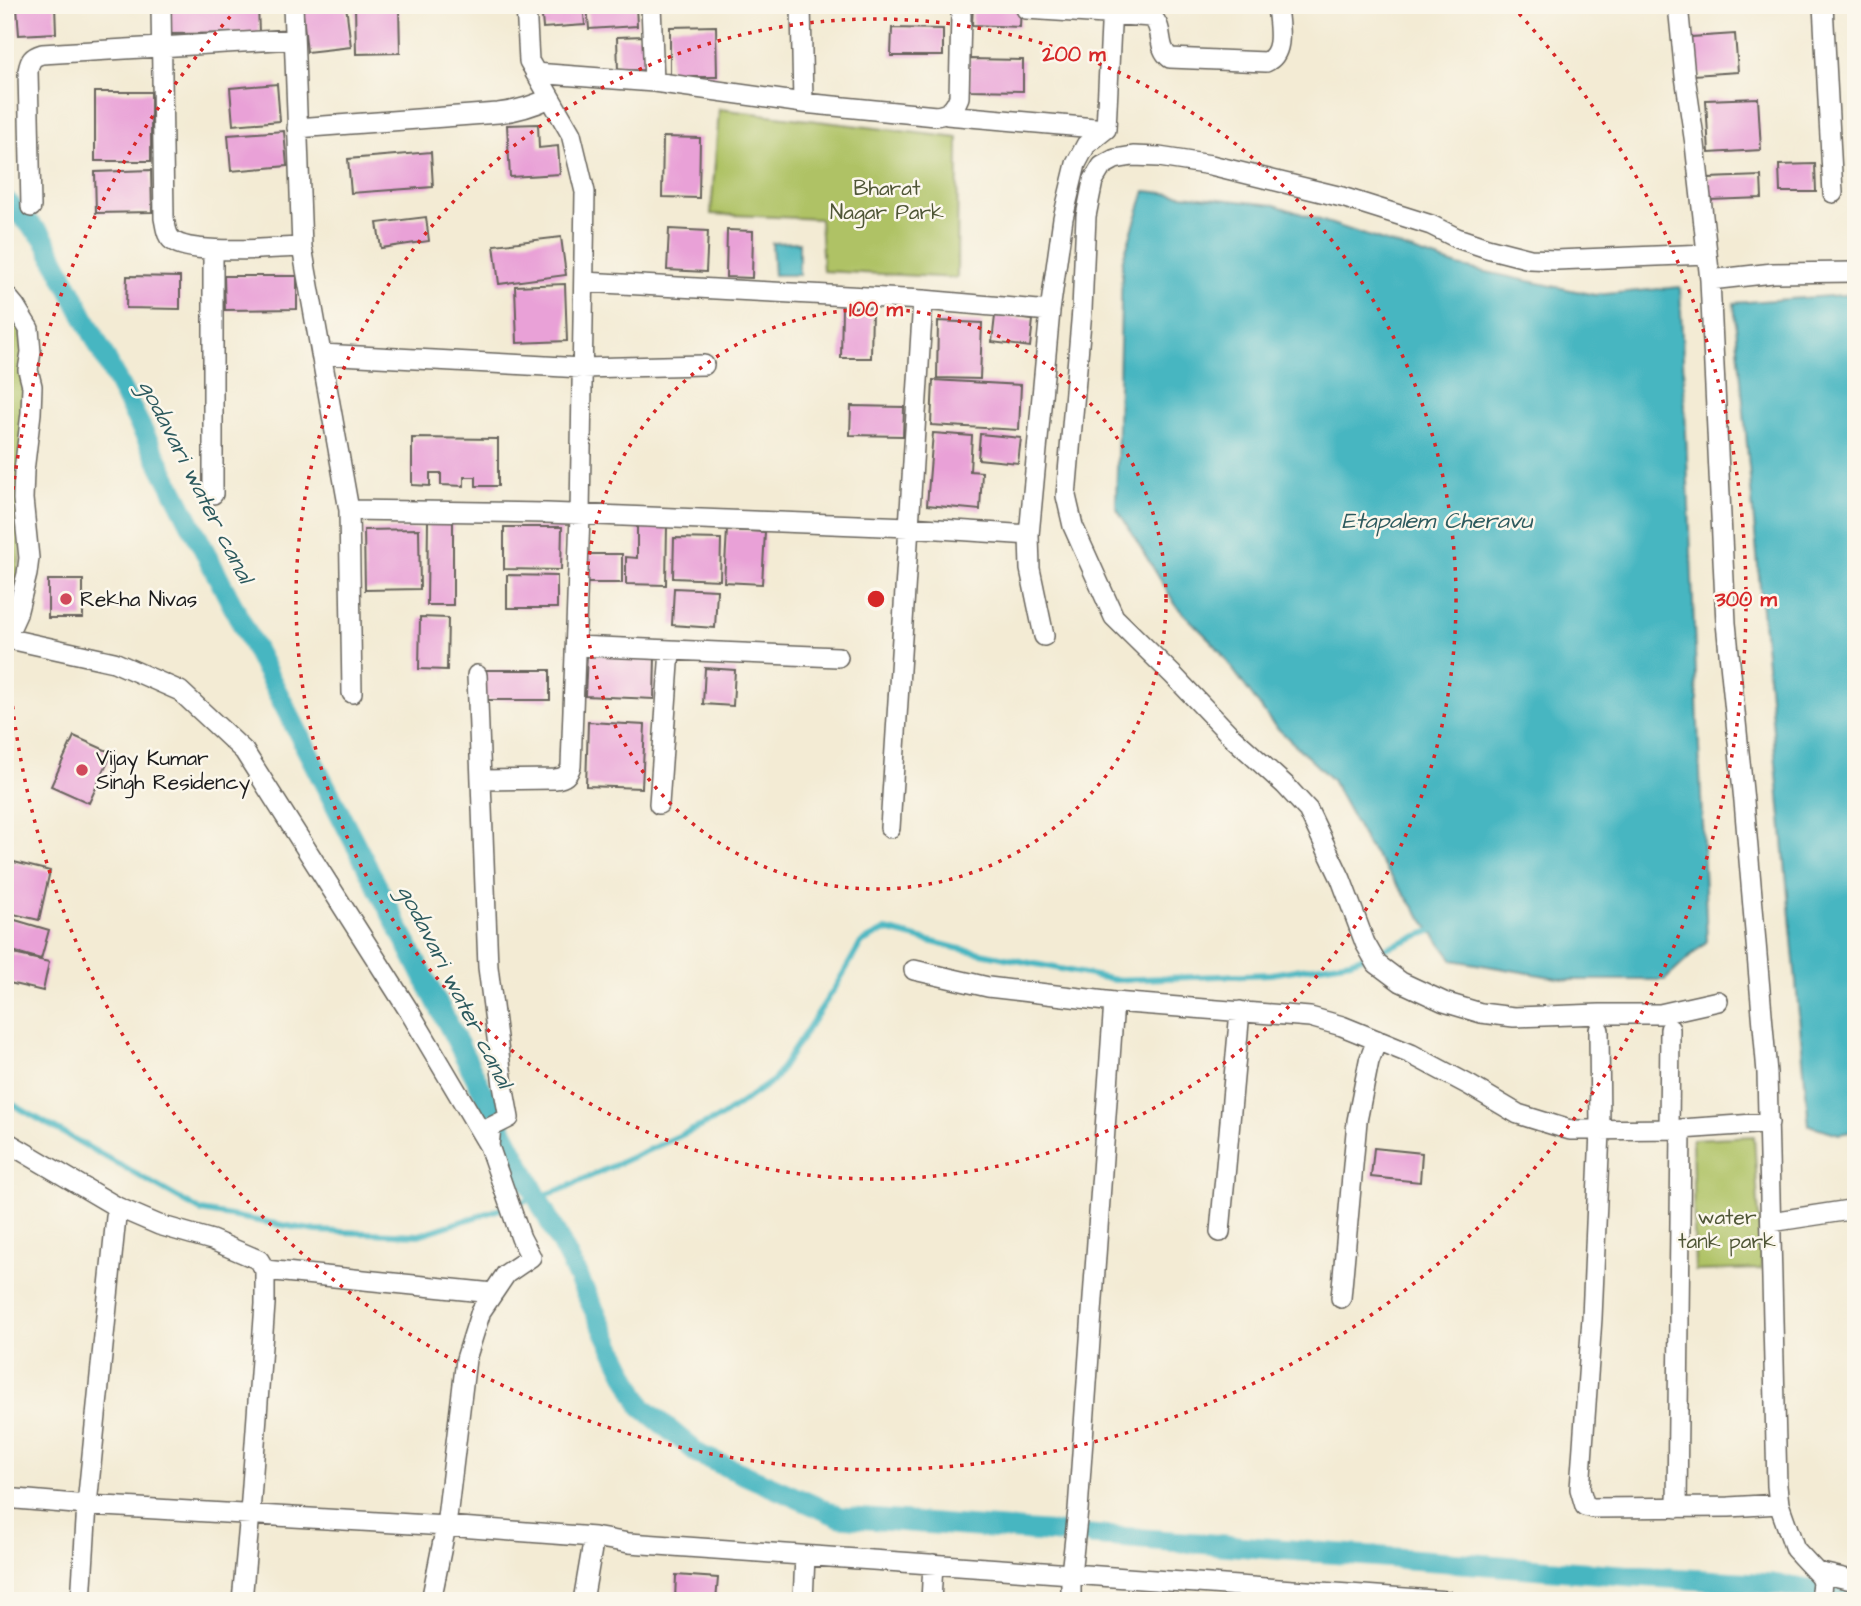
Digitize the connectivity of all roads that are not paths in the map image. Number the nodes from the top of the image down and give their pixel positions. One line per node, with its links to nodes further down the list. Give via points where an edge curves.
1 (161, 5): 13 (street)
2 (293, 5): 12 (street)
3 (526, 5): 14 (street, via 529,61)
4 (651, 5): 15 (street)
5 (801, 5): 17 (street)
6 (1277, 5): 10 (street, via 1279,45 1273,59 1266,62 1170,58 1162,50 1159,27 1152,18)
7 (1678, 5): 25 (street)
8 (1823, 5): 21 (street)
9 (1026, 9): 10 (street)
10 (1112, 10): 20 (street)
11 (961, 15): 18 (street, via 959,97)
12 (294, 39): 13 (street); 19 (street)
13 (162, 46): 22 (street, via 33,56 29,71); 24 (street, via 168,236 185,246)
14 (535, 73): 15 (street); 16 (street)
15 (654, 82): 17 (street)
16 (551, 98): 19 (street, via 508,112); 28 (street, via 571,134 586,192)
17 (803, 103): 18 (street)
18 (947, 115): 20 (street)
19 (297, 128): 23 (street)
20 (1106, 129): 31 (street, via 1086,145 1076,164)
21 (1833, 193)
22 (31, 206)
23 (302, 247): 24 (street); 32 (street)
24 (213, 250): 35 (street)
25 (1707, 254): 27 (street); 52 (street, via 1530,259 1316,190 1211,165 1159,157 1115,159 1102,166 1093,181 1086,216 1066,496 1073,526 1114,617 1308,810 1377,964 1401,982 1444,1002 1514,1017 1660,1014)
26 (1856, 272): 27 (street, via 1773,273)
27 (1710, 280): 58 (street, via 1726,623)
28 (584, 282): 30 (street); 34 (street)
29 (5, 294): 40 (street, via 29,329 32,413 23,499 27,574 17,614 12,625)
30 (923, 300): 31 (street); 38 (street)
31 (1050, 311): 39 (street)
32 (322, 354): 34 (street); 36 (street)
33 (704, 365): 34 (street)
34 (582, 368): 37 (street)
35 (213, 494)
36 (349, 510): 37 (street); 47 (street)
37 (580, 515): 38 (street); 43 (street)
38 (909, 527): 39 (street); 50 (street)
39 (1029, 535): 41 (street, via 1030,569)
40 (5, 624)
41 (1044, 636)
42 (5, 638): 61 (street, via 114,662 180,691 244,751)
43 (576, 646): 44 (street); 48 (street, via 568,775)
44 (670, 650): 45 (street); 49 (street)
45 (838, 657)
46 (477, 675): 48 (street)
47 (352, 693)
48 (482, 780): 61 (street, via 488,967 509,1118)
49 (659, 804)
50 (890, 828)
51 (914, 970): 53 (street, via 988,987)
52 (1718, 1001)
53 (1114, 1002): 54 (street); 79 (street)
54 (1240, 1011): 57 (street, via 1310,1017); 66 (street)
55 (1670, 1029): 59 (street)
56 (1599, 1030): 60 (street)
57 (1377, 1040): 60 (street, via 1518,1114 1570,1130); 69 (street, via 1357,1121)
58 (1769, 1123): 59 (street); 65 (street, via 1764,1189)
59 (1675, 1129): 60 (street); 73 (street)
60 (1600, 1131): 73 (street, via 1581,1499 1592,1508)
61 (490, 1137): 68 (street, via 531,1257 506,1274)
62 (5, 1141): 63 (street)
63 (117, 1207): 67 (street, via 259,1260); 72 (street)
64 (1856, 1209): 65 (street)
65 (1771, 1222): 71 (street)
66 (1220, 1233)
67 (265, 1270): 68 (street); 74 (street)
68 (494, 1293): 75 (street, via 481,1311 466,1359)
69 (1341, 1298)
70 (5, 1498): 72 (street)
71 (1779, 1504): 73 (street); 81 (street, via 1796,1549)
72 (87, 1505): 74 (street); 82 (street)
73 (1677, 1507)
74 (250, 1513): 75 (street); 83 (street)
75 (446, 1526): 76 (street); 84 (street)
76 (601, 1538): 77 (street); 85 (street)
77 (805, 1556): 78 (street); 86 (street)
78 (933, 1564): 79 (street); 87 (street)
79 (1071, 1574): 88 (street); 89 (street)
80 (1856, 1581): 81 (street)
81 (1819, 1585)
82 (81, 1601)
83 (242, 1601)
84 (431, 1601)
85 (583, 1601)
86 (803, 1601)
87 (932, 1601)
88 (1071, 1601)
89 (1447, 1601)

